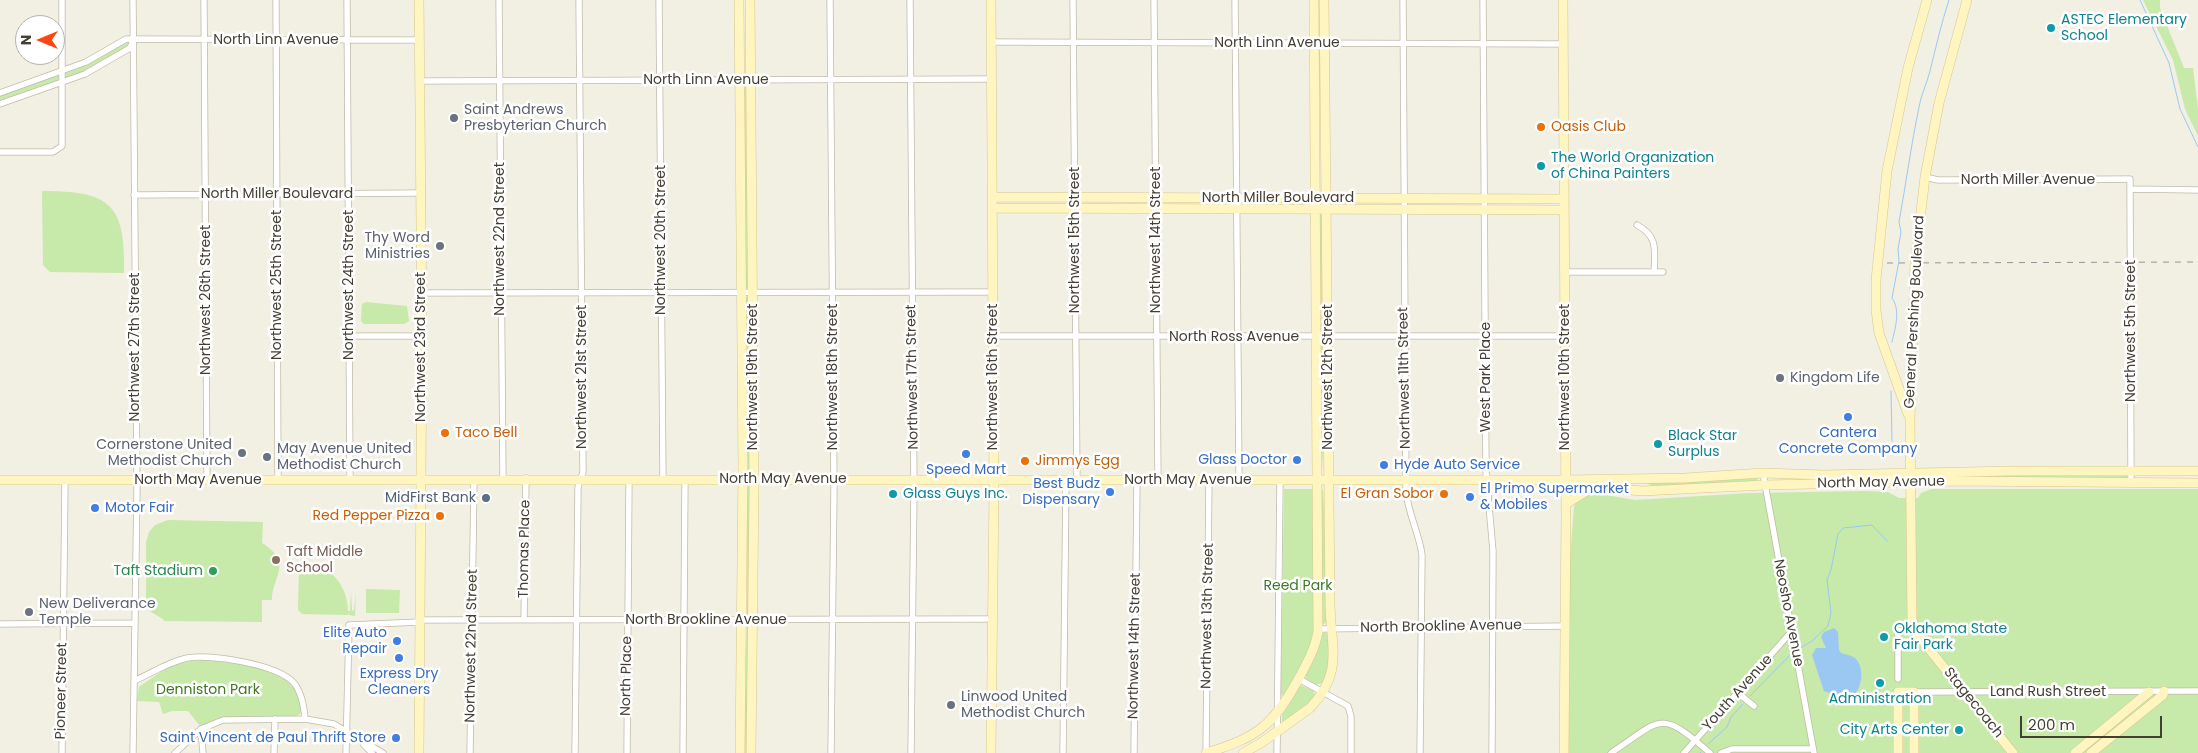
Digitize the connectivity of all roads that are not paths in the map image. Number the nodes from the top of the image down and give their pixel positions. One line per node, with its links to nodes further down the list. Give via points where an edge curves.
1 (62, 0): 39 (street)
2 (133, 0): 29 (street, Northwest 27th Street)
3 (204, 0): 25 (street, Northwest 26th Street)
4 (276, 0): 26 (street, Northwest 25th Street)
5 (347, 0): 27 (street, Northwest 24th Street)
6 (419, 0): 28 (street, Northwest 23rd Street)
7 (499, 0): 48 (street, Northwest 22nd Street)
8 (579, 0): 43 (street, Northwest 21st Street)
9 (659, 0): 44 (street, Northwest 20th Street)
10 (739, 0): 45 (street, Northwest 19th Street)
11 (750, 0): 46 (street, Northwest 19th Street)
12 (830, 0): 40 (street, Northwest 18th Street)
13 (910, 0): 41 (street, Northwest 17th Street)
14 (991, 0): 30 (street, Northwest 16th Street)
15 (1073, 0): 31 (street, Northwest 15th Street)
16 (1154, 0): 32 (street, Northwest 14th Street)
17 (1235, 0): 33 (street)
18 (1314, 0): 34 (street, Northwest 12th Street)
19 (1324, 0): 35 (street, Northwest 12th Street)
20 (1403, 0): 36 (street, Northwest 11th Street)
21 (1483, 0): 37 (street, West Park Place)
22 (1563, 0): 38 (street, Northwest 10th Street)
23 (1928, 0): 104 (street, General Pershing Boulevard, via 1908,68 1887,171 1876,280 1879,333)
24 (1967, 0): 53 (street, General Pershing Boulevard, via 1945,79)
25 (204, 40): 26 (street, North Linn Avenue); 29 (street, North Linn Avenue); 59 (street, Northwest 26th Street)
26 (276, 40): 27 (street, North Linn Avenue); 60 (street, Northwest 25th Street)
27 (347, 40): 28 (street, North Linn Avenue); 61 (street, Northwest 24th Street)
28 (420, 40): 47 (street, Northwest 23rd Street)
29 (133, 41): 39 (street, North Linn Avenue, via 126,39); 49 (street, via 130,48 98,68); 58 (street, Northwest 27th Street)
30 (991, 42): 31 (street, North Linn Avenue); 42 (street, Northwest 16th Street)
31 (1074, 42): 32 (street, North Linn Avenue); 63 (street, Northwest 15th Street)
32 (1155, 42): 33 (street, North Linn Avenue); 64 (street, Northwest 14th Street)
33 (1235, 43): 34 (street, North Linn Avenue); 65 (street)
34 (1315, 44): 35 (street, North Linn Avenue); 66 (street, Northwest 12th Street)
35 (1325, 44): 36 (street, North Linn Avenue); 67 (street, Northwest 12th Street)
36 (1403, 44): 37 (street, North Linn Avenue); 68 (street, Northwest 11th Street)
37 (1483, 44): 38 (street, North Linn Avenue); 69 (street, West Park Place)
38 (1563, 44): 70 (street, Northwest 10th Street)
39 (62, 72): 49 (street); 50 (street, North Linn Avenue)
40 (831, 79): 41 (street, North Linn Avenue); 46 (street, North Linn Avenue); 88 (street, Northwest 18th Street)
41 (911, 79): 42 (street, North Linn Avenue); 89 (street, Northwest 17th Street)
42 (992, 79): 62 (street, Northwest 16th Street)
43 (580, 80): 44 (street, North Linn Avenue); 48 (street, North Linn Avenue); 91 (street, Northwest 21st Street)
44 (660, 80): 45 (street, North Linn Avenue); 85 (street, Northwest 20th Street)
45 (740, 80): 46 (street, North Linn Avenue); 86 (street, Northwest 19th Street)
46 (750, 80): 87 (street, Northwest 19th Street)
47 (420, 81): 48 (street, North Linn Avenue); 57 (street, Northwest 23rd Street)
48 (500, 81): 84 (street, Northwest 22nd Street)
49 (62, 83): 51 (street); 52 (street, via 60,149 53,152)
50 (0, 93)
51 (0, 104)
52 (0, 152)
53 (1925, 177): 54 (street, North Miller Avenue, via 1938,180); 104 (street, General Pershing Boulevard, via 1915,263)
54 (2130, 179): 55 (street, Northwest 5th Street)
55 (2130, 189): 56 (street); 105 (street, Northwest 5th Street)
56 (2198, 190)
57 (421, 193): 61 (street, North Miller Boulevard); 92 (street, Northwest 23rd Street)
58 (134, 194): 59 (street, North Miller Boulevard); 130 (street, Northwest 27th Street)
59 (205, 194): 60 (street, North Miller Boulevard); 131 (street, Northwest 26th Street)
60 (277, 194): 61 (street, North Miller Boulevard); 132 (street, Northwest 25th Street)
61 (348, 194): 93 (street, Northwest 24th Street)
62 (992, 197): 63 (street, North Miller Boulevard); 71 (street, Northwest 16th Street)
63 (1074, 197): 64 (street, North Miller Boulevard); 72 (street, Northwest 15th Street)
64 (1156, 197): 65 (street, North Miller Boulevard); 74 (street, Northwest 14th Street)
65 (1237, 198): 66 (street, North Miller Boulevard); 73 (street)
66 (1316, 198): 67 (street, North Miller Boulevard); 75 (street, Northwest 12th Street)
67 (1326, 198): 68 (street, North Miller Boulevard); 76 (street, Northwest 12th Street)
68 (1404, 199): 69 (street, North Miller Boulevard); 77 (street, Northwest 11th Street)
69 (1484, 199): 70 (street, North Miller Boulevard); 78 (street, West Park Place)
70 (1564, 199): 79 (street, Northwest 10th Street)
71 (992, 208): 72 (street, North Miller Boulevard); 90 (street, Northwest 16th Street)
72 (1075, 208): 74 (street, North Miller Boulevard); 97 (street, Northwest 15th Street)
73 (1237, 208): 74 (street, North Miller Boulevard); 75 (street, North Miller Boulevard); 99 (street)
74 (1156, 209): 98 (street, Northwest 14th Street)
75 (1316, 209): 76 (street, North Miller Boulevard); 100 (street, Northwest 12th Street)
76 (1326, 209): 77 (street, North Miller Boulevard); 101 (street, Northwest 12th Street)
77 (1404, 210): 78 (street, North Miller Boulevard); 102 (street, Northwest 11th Street)
78 (1484, 210): 79 (street, North Miller Boulevard); 103 (street, West Park Place)
79 (1564, 210): 81 (street, Northwest 10th Street)
80 (1636, 225): 82 (street, via 1649,231 1653,238)
81 (1565, 272): 82 (street); 96 (street, Northwest 10th Street)
82 (1654, 272): 83 (street)
83 (1663, 272)
84 (501, 292): 91 (street); 92 (street); 108 (street, Northwest 22nd Street)
85 (661, 292): 86 (street); 91 (street); 115 (street, Northwest 20th Street)
86 (742, 292): 87 (street); 117 (street, Northwest 19th Street)
87 (752, 292): 88 (street); 118 (street, Northwest 19th Street)
88 (832, 292): 89 (street); 119 (street, Northwest 18th Street)
89 (912, 292): 90 (street); 120 (street, Northwest 17th Street)
90 (992, 292): 95 (street, Northwest 16th Street)
91 (581, 293): 113 (street, Northwest 21st Street, via 583,472)
92 (422, 294): 94 (street, Northwest 23rd Street)
93 (349, 336): 94 (street); 133 (street, Northwest 24th Street)
94 (422, 336): 111 (street, Northwest 23rd Street)
95 (993, 336): 97 (street, North Ross Avenue); 134 (street, Northwest 16th Street)
96 (1565, 336): 103 (street, North Ross Avenue); 140 (street, Northwest 10th Street)
97 (1075, 337): 98 (street, North Ross Avenue); 122 (street, Northwest 15th Street)
98 (1157, 337): 99 (street, North Ross Avenue); 123 (street, Northwest 14th Street)
99 (1238, 337): 100 (street, North Ross Avenue); 136 (street)
100 (1316, 337): 101 (street, North Ross Avenue); 138 (street, Northwest 12th Street)
101 (1328, 337): 102 (street, North Ross Avenue); 139 (street, Northwest 12th Street)
102 (1405, 337): 103 (street, North Ross Avenue); 125 (street, Northwest 11th Street)
103 (1485, 337): 126 (street, West Park Place)
104 (1910, 420): 110 (street, General Pershing Boulevard)
105 (2131, 471): 106 (street, North May Avenue); 110 (street, North May Avenue); 141 (street, Northwest 5th Street)
106 (2198, 471)
107 (1763, 473): 110 (street, North May Avenue); 127 (street, North May Avenue); 143 (street, Neosho Avenue)
108 (502, 478): 109 (street, North May Avenue); 112 (street, North May Avenue)
109 (526, 478): 113 (street, North May Avenue); 149 (street, Thomas Place)
110 (1910, 478): 141 (street, North May Avenue); 143 (street, North May Avenue); 166 (street, General Pershing Boulevard)
111 (420, 479): 112 (street, North May Avenue); 133 (street, North May Avenue); 157 (street, Northwest 23rd Street)
112 (474, 479): 148 (street, Northwest 22nd Street)
113 (580, 479): 114 (street, North May Avenue); 150 (street, Northwest 21st Street)
114 (630, 479): 115 (street, North May Avenue); 151 (street, North Place)
115 (663, 479): 116 (street, North May Avenue)
116 (686, 479): 117 (street, North May Avenue); 152 (street)
117 (742, 479): 118 (street, North May Avenue); 153 (street, Northwest 19th Street)
118 (754, 479): 119 (street, North May Avenue); 154 (street, Northwest 19th Street)
119 (834, 479): 120 (street, North May Avenue); 155 (street, Northwest 18th Street)
120 (914, 479): 134 (street, North May Avenue); 156 (street, Northwest 17th Street)
121 (1066, 479): 122 (street, North May Avenue); 134 (street, North May Avenue); 209 (street)
122 (1077, 479): 135 (street, North May Avenue)
123 (1158, 479): 124 (street, North May Avenue); 135 (street, North May Avenue)
124 (1209, 479): 136 (street, North May Avenue); 211 (street, Northwest 13th Street)
125 (1406, 479): 126 (street, North May Avenue); 139 (street, North May Avenue); 162 (street, Northwest 11th Street, via 1407,503 1422,555)
126 (1487, 479): 140 (street, North May Avenue); 163 (street, West Park Place, via 1493,551)
127 (1642, 479): 140 (street, North May Avenue); 145 (street)
128 (0, 480): 129 (street, North May Avenue)
129 (65, 480): 130 (street, North May Avenue); 158 (street, Pioneer Street)
130 (136, 480): 131 (street, North May Avenue); 159 (street, Northwest 27th Street)
131 (207, 480): 132 (street, North May Avenue)
132 (278, 480): 133 (street, North May Avenue)
133 (350, 480)
134 (994, 480): 147 (street, Northwest 16th Street)
135 (1138, 480): 210 (street, Northwest 14th Street)
136 (1239, 480): 137 (street, North May Avenue)
137 (1280, 480): 138 (street, North May Avenue); 179 (street)
138 (1318, 480): 139 (street, North May Avenue); 164 (street, Northwest 12th Street)
139 (1328, 480): 165 (street, Northwest 12th Street)
140 (1566, 480): 144 (street, North May Avenue, via 1575,485); 146 (street, Northwest 10th Street)
141 (2131, 483): 142 (street, North May Avenue)
142 (2198, 483)
143 (1765, 485): 145 (street, North May Avenue); 167 (street, Neosho Avenue)
144 (1594, 487): 145 (street, North May Avenue); 146 (street)
145 (1642, 491)
146 (1566, 504): 161 (street, Northwest 10th Street)
147 (992, 619): 156 (street, North Brookline Avenue); 208 (street, Northwest 16th Street)
148 (472, 620): 149 (street, North Brookline Avenue); 157 (street, North Brookline Avenue); 200 (street, Northwest 22nd Street)
149 (524, 620): 150 (street, North Brookline Avenue)
150 (576, 620): 151 (street, North Brookline Avenue); 201 (street, Northwest 21st Street)
151 (628, 620): 152 (street, North Brookline Avenue); 202 (street, North Place)
152 (684, 620): 153 (street, North Brookline Avenue); 203 (street)
153 (742, 620): 154 (street, North Brookline Avenue); 204 (street, Northwest 19th Street)
154 (752, 620): 155 (street, North Brookline Avenue); 205 (street, Northwest 19th Street)
155 (833, 620): 156 (street, North Brookline Avenue); 206 (street, Northwest 18th Street)
156 (912, 620): 207 (street, Northwest 17th Street)
157 (420, 621): 184 (street, North Brookline Avenue, via 349,625); 199 (street, Northwest 23rd Street)
158 (64, 623): 159 (street); 160 (street); 191 (street, Pioneer Street)
159 (135, 623): 170 (street, Northwest 27th Street)
160 (0, 624)
161 (1565, 626): 163 (street, North Brookline Avenue); 217 (street, Northwest 10th Street)
162 (1421, 627): 163 (street, North Brookline Avenue); 165 (street, North Brookline Avenue); 215 (street, Northwest 11th Street)
163 (1492, 627): 216 (street, West Park Place)
164 (1318, 628): 165 (street, North Brookline Avenue); 168 (street, Northwest 12th Street, via 1314,648)
165 (1331, 628): 171 (street, Northwest 12th Street, via 1334,664)
166 (1914, 629): 169 (street, via 1898,631); 176 (street, Stagecoach)
167 (1791, 632): 174 (street, Youth Avenue); 190 (street, Neosho Avenue)
168 (1298, 679): 171 (street); 179 (street, Northwest 12th Street)
169 (1898, 679)
170 (134, 680): 180 (street, via 173,662 197,657 268,668 285,675 296,685 302,697); 192 (street, Northwest 27th Street)
171 (1322, 691): 185 (street, Northwest 12th Street, via 1310,708); 214 (street, via 1350,709)
172 (2164, 691): 173 (street, Land Rush Street); 177 (street, Land Rush Street); 226 (street)
173 (2198, 691)
174 (1738, 692): 178 (street); 189 (street, Youth Avenue)
175 (1914, 692): 176 (street, Land Rush Street); 186 (street, Land Rush Street, via 1898,692); 187 (street)
176 (1965, 692): 177 (street, Land Rush Street); 224 (street, Stagecoach)
177 (2149, 692): 225 (street)
178 (1754, 706)
179 (1278, 713): 183 (street, Northwest 12th Street); 185 (street)
180 (305, 718): 181 (street); 184 (street, via 323,720)
181 (275, 719): 182 (street, via 223,720); 195 (street)
182 (201, 729): 193 (street); 194 (street)
183 (1260, 730): 185 (street); 211 (street, Northwest 12th Street, via 1230,746)
184 (346, 731): 188 (street); 196 (street)
185 (1278, 731): 212 (street, Northwest 12th Street); 213 (street)
186 (1898, 734): 187 (street); 222 (street)
187 (1914, 734): 223 (street)
188 (359, 740): 197 (street); 198 (street)
189 (1696, 740): 218 (street, via 1675,726 1660,723 1648,727); 219 (street, Youth Avenue); 220 (street)
190 (1813, 751): 221 (street, via 1732,749)
191 (62, 753)
192 (133, 753)
193 (175, 753)
194 (203, 753)
195 (274, 753)
196 (346, 753)
197 (372, 753)
198 (383, 753)
199 (418, 753)
200 (470, 753)
201 (574, 753)
202 (626, 753)
203 (683, 753)
204 (740, 753)
205 (751, 753)
206 (831, 753)
207 (911, 753)
208 (990, 753)
209 (1063, 753)
210 (1134, 753)
211 (1206, 753)
212 (1243, 753)
213 (1277, 753)
214 (1351, 753)
215 (1420, 753)
216 (1492, 753)
217 (1564, 753)
218 (1611, 753)
219 (1684, 753)
220 (1710, 753)
221 (1721, 753)
222 (1898, 753)
223 (1914, 753)
224 (2013, 753)
225 (2075, 753)
226 (2091, 753)

